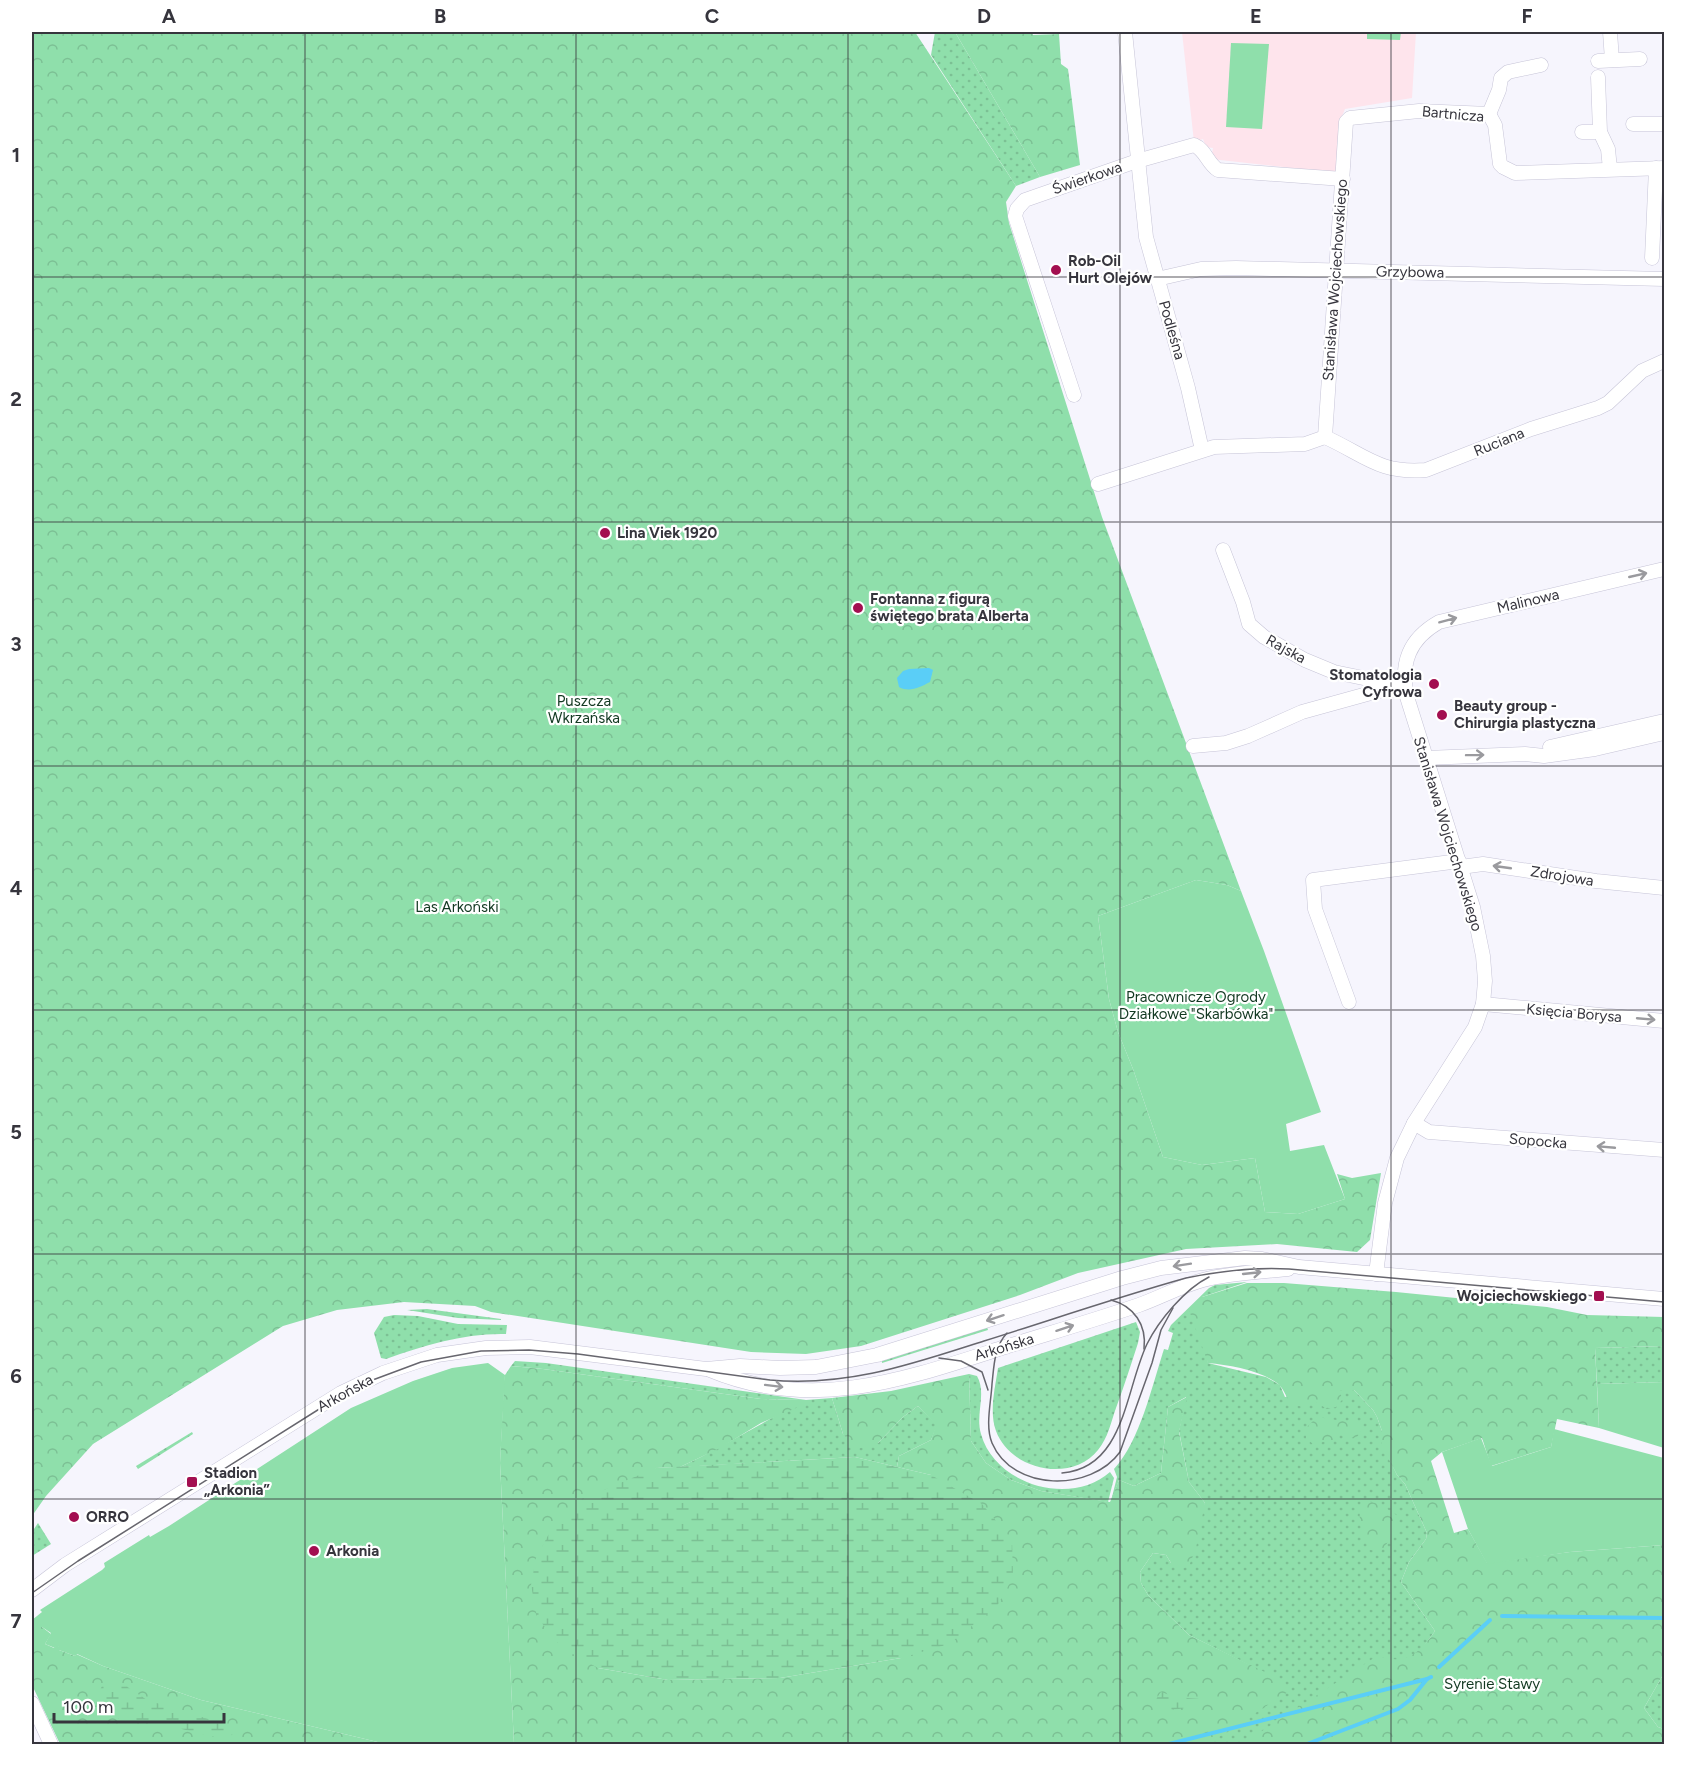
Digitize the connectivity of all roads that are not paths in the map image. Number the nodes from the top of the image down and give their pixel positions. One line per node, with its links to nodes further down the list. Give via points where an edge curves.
1 (1125, 32): 12 (street, Podleśna)
2 (1610, 32): 3 (street, via 1605,61)
3 (1640, 59)
4 (1540, 65): 6 (street, via 1508,72 1501,78)
5 (1598, 77): 11 (street)
6 (1489, 114): 7 (street, Bartnicza, via 1419,111 1355,116); 14 (street, Bartnicza, via 1495,125 1500,164 1509,171)
7 (1346, 122): 15 (street, Stanisława Wojciechowskiego)
8 (1633, 124): 9 (street)
9 (1665, 124)
10 (1582, 132): 11 (street)
11 (1600, 132): 14 (street, via 1608,148)
12 (1137, 161): 15 (street, Świerkowa, via 1194,145 1218,170); 18 (street, Podleśna, via 1146,237); 21 (street, Świerkowa, via 1025,200 1015,216)
13 (1660, 168): 14 (street, Bartnicza); 16 (street)
14 (1610, 169)
15 (1343, 179): 17 (street, Stanisława Wojciechowskiego)
16 (1652, 258)
17 (1337, 271): 18 (street, Grzybowa, via 1219,268); 19 (street, Grzybowa); 22 (street, Stanisława Wojciechowskiego)
18 (1157, 279): 23 (street, Podleśna)
19 (1665, 279)
20 (1665, 361): 22 (street, Ruciana, via 1641,371 1598,408 1426,470 1408,472 1378,465)
21 (1074, 394)
22 (1325, 437): 23 (street, via 1305,444)
23 (1203, 450): 24 (street)
24 (1098, 484)
25 (1223, 550): 28 (street, Rajska, via 1250,624 1264,637 1335,672)
26 (1665, 569): 27 (street, Malinowa, one-way to 26, via 1418,638 1439,622)
27 (1407, 658): 28 (street, Stanisława Wojciechowskiego)
28 (1405, 685): 31 (street, via 1302,712 1248,736); 33 (street, Stanisława Wojciechowskiego)
29 (1665, 721): 32 (street)
30 (1665, 733): 32 (street, via 1579,752)
31 (1193, 746)
32 (1525, 754): 33 (street, one-way to 32)
33 (1426, 758): 34 (street, Stanisława Wojciechowskiego)
34 (1460, 864): 35 (street, Zdrojowa, one-way to 34); 36 (street, Zdrojowa, via 1313,880 1316,909); 37 (street, Stanisława Wojciechowskiego, via 1485,970)
35 (1665, 888)
36 (1349, 1002)
37 (1483, 1004): 38 (street, Księcia Borysa, one-way to 38); 39 (street, Stanisława Wojciechowskiego, via 1475,1028)
38 (1665, 1021)
39 (1414, 1124): 40 (street, Sopocka, one-way to 39, via 1429,1132); 42 (street, Stanisława Wojciechowskiego, via 1393,1172 1385,1203)
40 (1665, 1150)
41 (1299, 1268): 42 (street, Arkońska); 44 (street, Arkońska, one-way to 44, via 1248,1258 1170,1266 854,1361 802,1368); 44 (street, Arkońska, one-way to 41, via 739,1382 787,1388 823,1390 876,1385 925,1373 1197,1282)
42 (1376, 1274): 43 (street, Arkońska)
43 (1665, 1299)
44 (706, 1369): 45 (street, Arkońska, via 514,1347 451,1353 404,1365 328,1401 65,1565)
45 (32, 1590)
46 (32, 1703): 47 (street)
47 (51, 1744)

